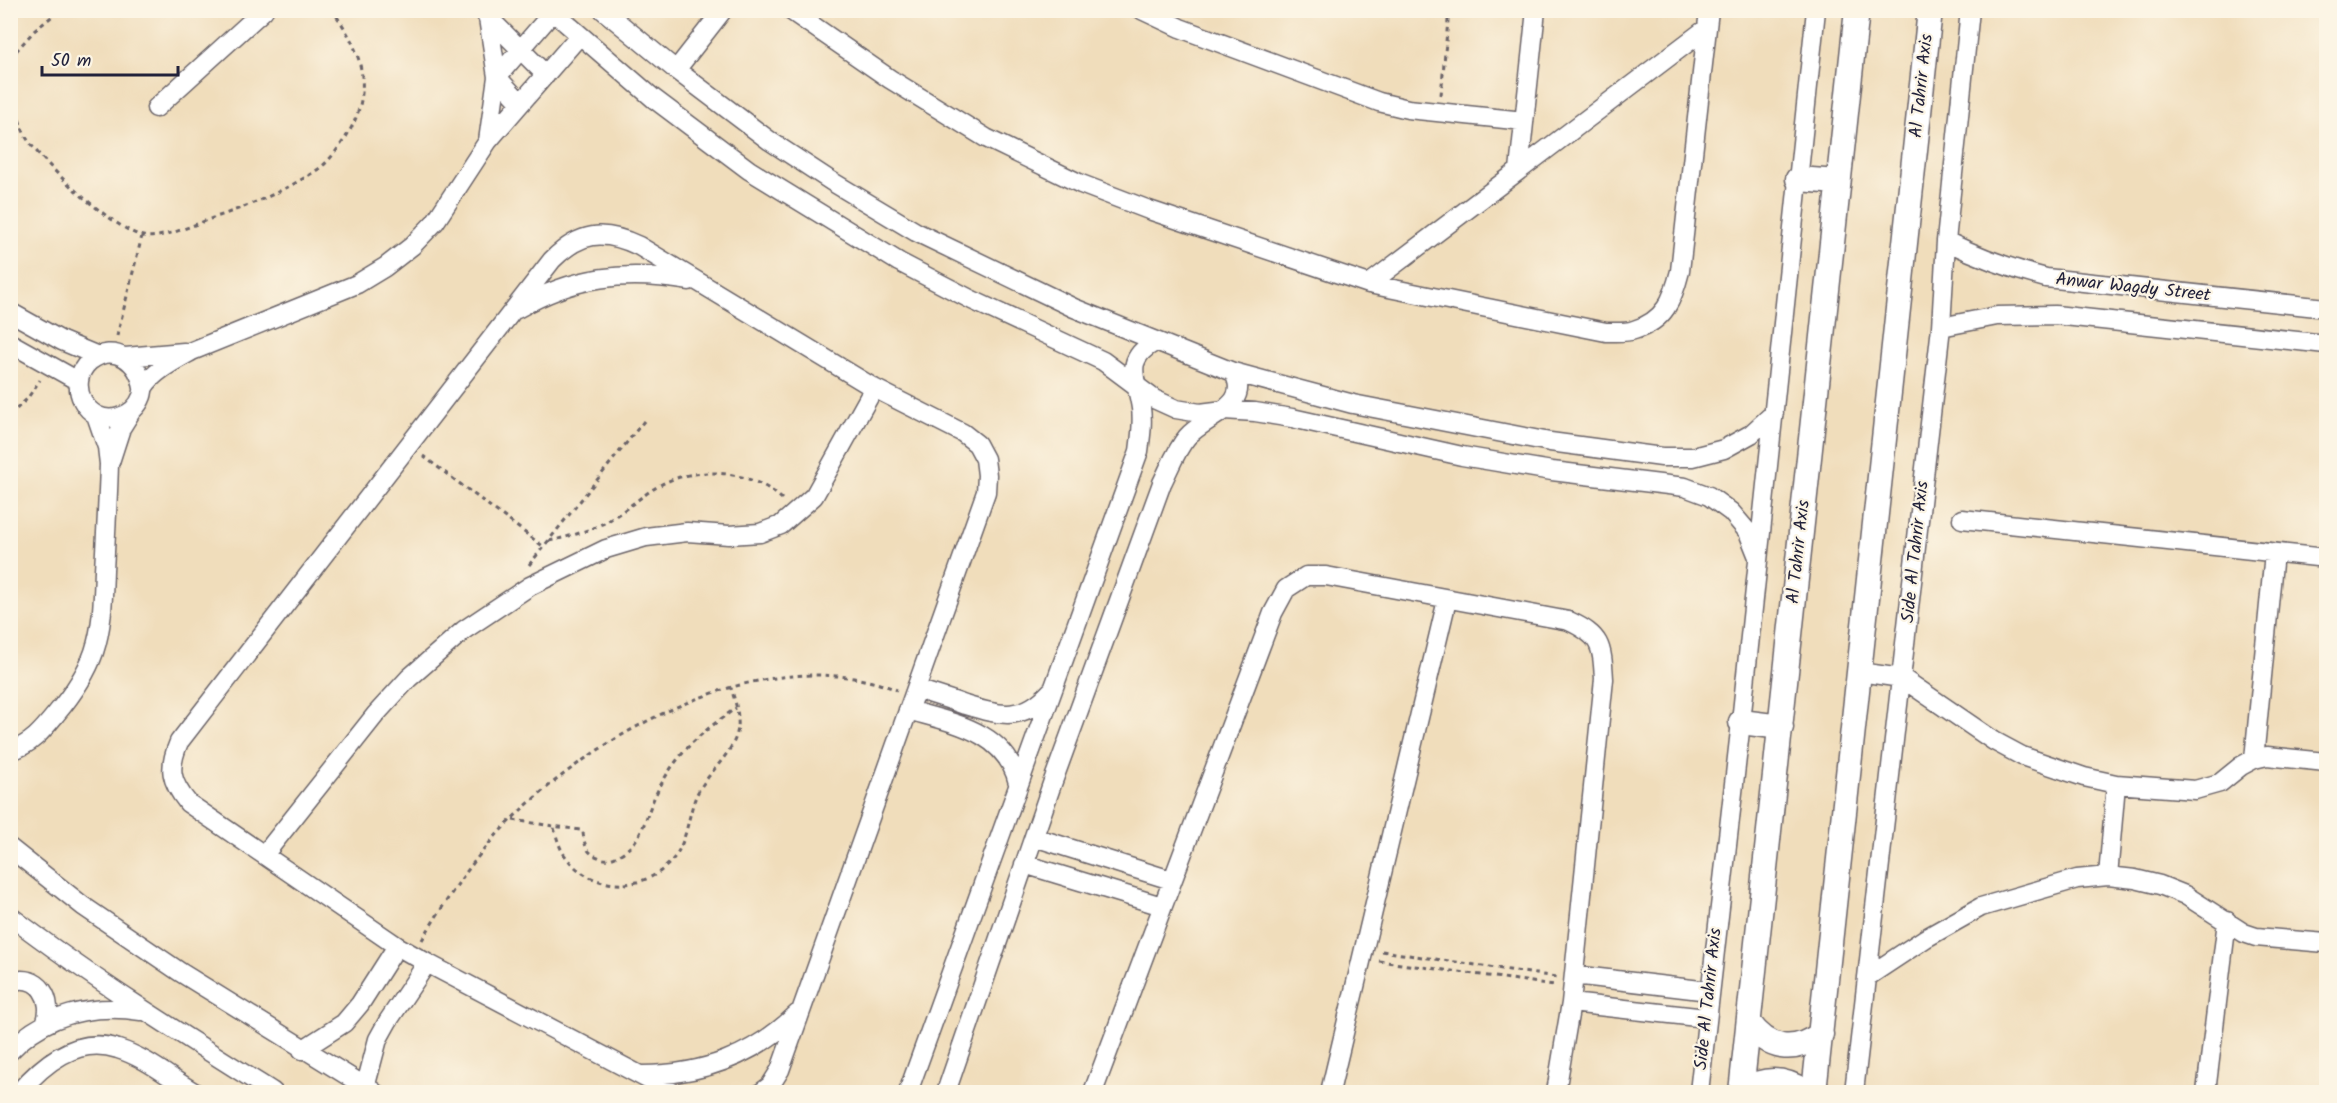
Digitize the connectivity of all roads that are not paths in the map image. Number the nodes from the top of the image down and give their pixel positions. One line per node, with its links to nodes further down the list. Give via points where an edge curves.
1 (264, 10): 20 (street)
2 (603, 10): 16 (street)
3 (723, 10): 16 (street)
4 (790, 10): 28 (street, via 890,80 986,138 1081,184)
5 (1142, 10): 21 (street, via 1179,28 1353,93 1408,109)
6 (1536, 10): 21 (street)
7 (1816, 10): 24 (street, Side Al Tahrir Axis)
8 (1857, 10): 25 (main road, Al Tahrir Axis)
9 (1930, 10): 55 (main road, Al Tahrir Axis)
10 (1970, 10): 26 (street, Side Al Tahrir Axis)
11 (552, 11): 14 (street); 15 (street)
12 (485, 14): 15 (street); 18 (street)
13 (1708, 19): 23 (street); 28 (street, via 1680,271 1674,297 1657,318 1633,331 1606,332)
14 (579, 36): 17 (street); 40 (street, via 749,170 813,211 972,300 1095,357)
15 (520, 49): 17 (street); 18 (street)
16 (676, 70): 33 (street, via 770,141 916,232)
17 (546, 75): 19 (street)
18 (497, 77): 19 (street); 22 (street)
19 (521, 103): 22 (street)
20 (156, 108)
21 (1524, 121): 23 (street)
22 (488, 141): 36 (street, via 435,222 385,267 326,298)
23 (1519, 170): 28 (street)
24 (1798, 179): 25 (main road); 45 (street, Side Al Tahrir Axis)
25 (1838, 182): 60 (main road, Al Tahrir Axis)
26 (1946, 241): 29 (street, Anwar Wagdy Street, via 1989,261 2046,278); 32 (street, Side Al Tahrir Axis)
27 (700, 283): 31 (street, via 644,275 597,278 536,298); 31 (street, via 621,237 583,237 552,260); 42 (street)
28 (1369, 284)
29 (2326, 308)
30 (10, 312): 37 (street, via 62,341)
31 (510, 313): 68 (street, via 179,742 172,757 177,790 188,803)
32 (1941, 327): 35 (street, Anwar Wagdy Street, via 1997,316 2055,315); 56 (street, Side Al Tahrir Axis)
33 (1155, 342): 38 (street); 40 (street, via 1146,347 1134,364)
34 (10, 343): 39 (street)
35 (2326, 344)
36 (192, 351): 37 (street); 41 (street)
37 (112, 356): 39 (street, via 89,362); 41 (street, via 139,370)
38 (1233, 372): 43 (street, via 1238,383 1236,398); 47 (street, via 1353,404 1550,442)
39 (78, 381): 46 (street, via 82,401)
40 (1136, 384): 43 (street, via 1154,399 1176,409); 57 (street, via 1142,431 1139,451)
41 (143, 387): 44 (street, via 138,405)
42 (874, 388): 58 (street, via 963,433 977,444 987,475 986,492); 68 (street, via 814,496 781,525 760,533 687,532 636,540 567,566 494,608 402,685)
43 (1224, 410): 49 (street, via 1292,418 1462,456); 66 (street, via 1187,437 1162,483)
44 (131, 412): 46 (street, via 114,419); 48 (street)
45 (1774, 413): 47 (street, via 1751,434 1724,449 1693,457); 52 (street, Side Al Tahrir Axis)
46 (96, 415): 48 (street)
47 (1662, 457): 49 (street)
48 (109, 464): 61 (street, via 102,611 94,651 72,694 42,731)
49 (1659, 484): 52 (street, via 1685,487 1709,496 1731,512 1748,532)
50 (1962, 519): 51 (street)
51 (2274, 553): 53 (street); 62 (street)
52 (1758, 557): 59 (street, Side Al Tahrir Axis)
53 (2326, 558)
54 (1447, 600): 71 (street, via 1326,576 1306,576 1286,589 1273,613); 80 (street, via 1569,621 1590,631 1602,653 1604,679); 101 (street)
55 (1859, 672): 56 (street); 88 (main road, Al Tahrir Axis)
56 (1902, 678): 65 (street, via 2022,756); 78 (street, Side Al Tahrir Axis)
57 (1053, 690): 58 (street, via 1031,709 1004,715); 64 (street)
58 (912, 698): 64 (street, via 994,743 1010,760); 83 (street)
59 (1741, 722): 60 (main road); 82 (street, Side Al Tahrir Axis)
60 (1781, 727): 86 (main road, Al Tahrir Axis)
61 (10, 751)
62 (2253, 759): 63 (street, via 2281,756); 65 (street, via 2208,788)
63 (2326, 762)
64 (1018, 783): 98 (street)
65 (2116, 784): 70 (street)
66 (1034, 837): 69 (street); 71 (street)
67 (10, 848): 90 (street, via 180,972)
68 (264, 855): 76 (street)
69 (1024, 864): 72 (street); 99 (street)
70 (2108, 876): 74 (street, via 2160,885 2185,895); 78 (street, via 2077,879 1981,907)
71 (1172, 880): 72 (street)
72 (1162, 906): 100 (street)
73 (10, 916): 84 (street)
74 (2227, 921): 75 (street, via 2256,937); 108 (street)
75 (2326, 943)
76 (412, 954): 77 (street); 81 (street); 91 (street)
77 (381, 971): 81 (street); 90 (street, via 344,1023)
78 (1867, 977): 107 (street, Side Al Tahrir Axis)
79 (10, 982): 87 (street, via 25,980 41,989 49,1006)
80 (1572, 986): 82 (street); 85 (street); 102 (street)
81 (409, 989): 92 (street, via 378,1039)
82 (1709, 991): 85 (street, Side Al Tahrir Axis)
83 (802, 1010): 91 (street, via 783,1028 740,1056 691,1072); 97 (street, via 780,1070)
84 (145, 1011): 87 (street, via 94,1008); 95 (street)
85 (1706, 1018): 103 (street, Side Al Tahrir Axis)
86 (1749, 1023): 88 (main road, via 1763,1038 1782,1047 1796,1047); 104 (main road, Al Tahrir Axis)
87 (45, 1024): 89 (street)
88 (1821, 1034): 106 (main road, Al Tahrir Axis)
89 (10, 1050)
90 (303, 1050): 92 (street)
91 (639, 1075): 96 (street)
92 (367, 1091)
93 (19, 1092): 94 (street, via 38,1070 66,1052 93,1046 116,1048 136,1057)
94 (194, 1092)
95 (273, 1092)
96 (672, 1092)
97 (762, 1092)
98 (908, 1092)
99 (946, 1092)
100 (1093, 1092)
101 (1330, 1092)
102 (1557, 1092)
103 (1699, 1092)
104 (1741, 1092): 105 (main road, via 1752,1084 1780,1080)
105 (1804, 1092)
106 (1815, 1092)
107 (1854, 1092)
108 (2206, 1092)

